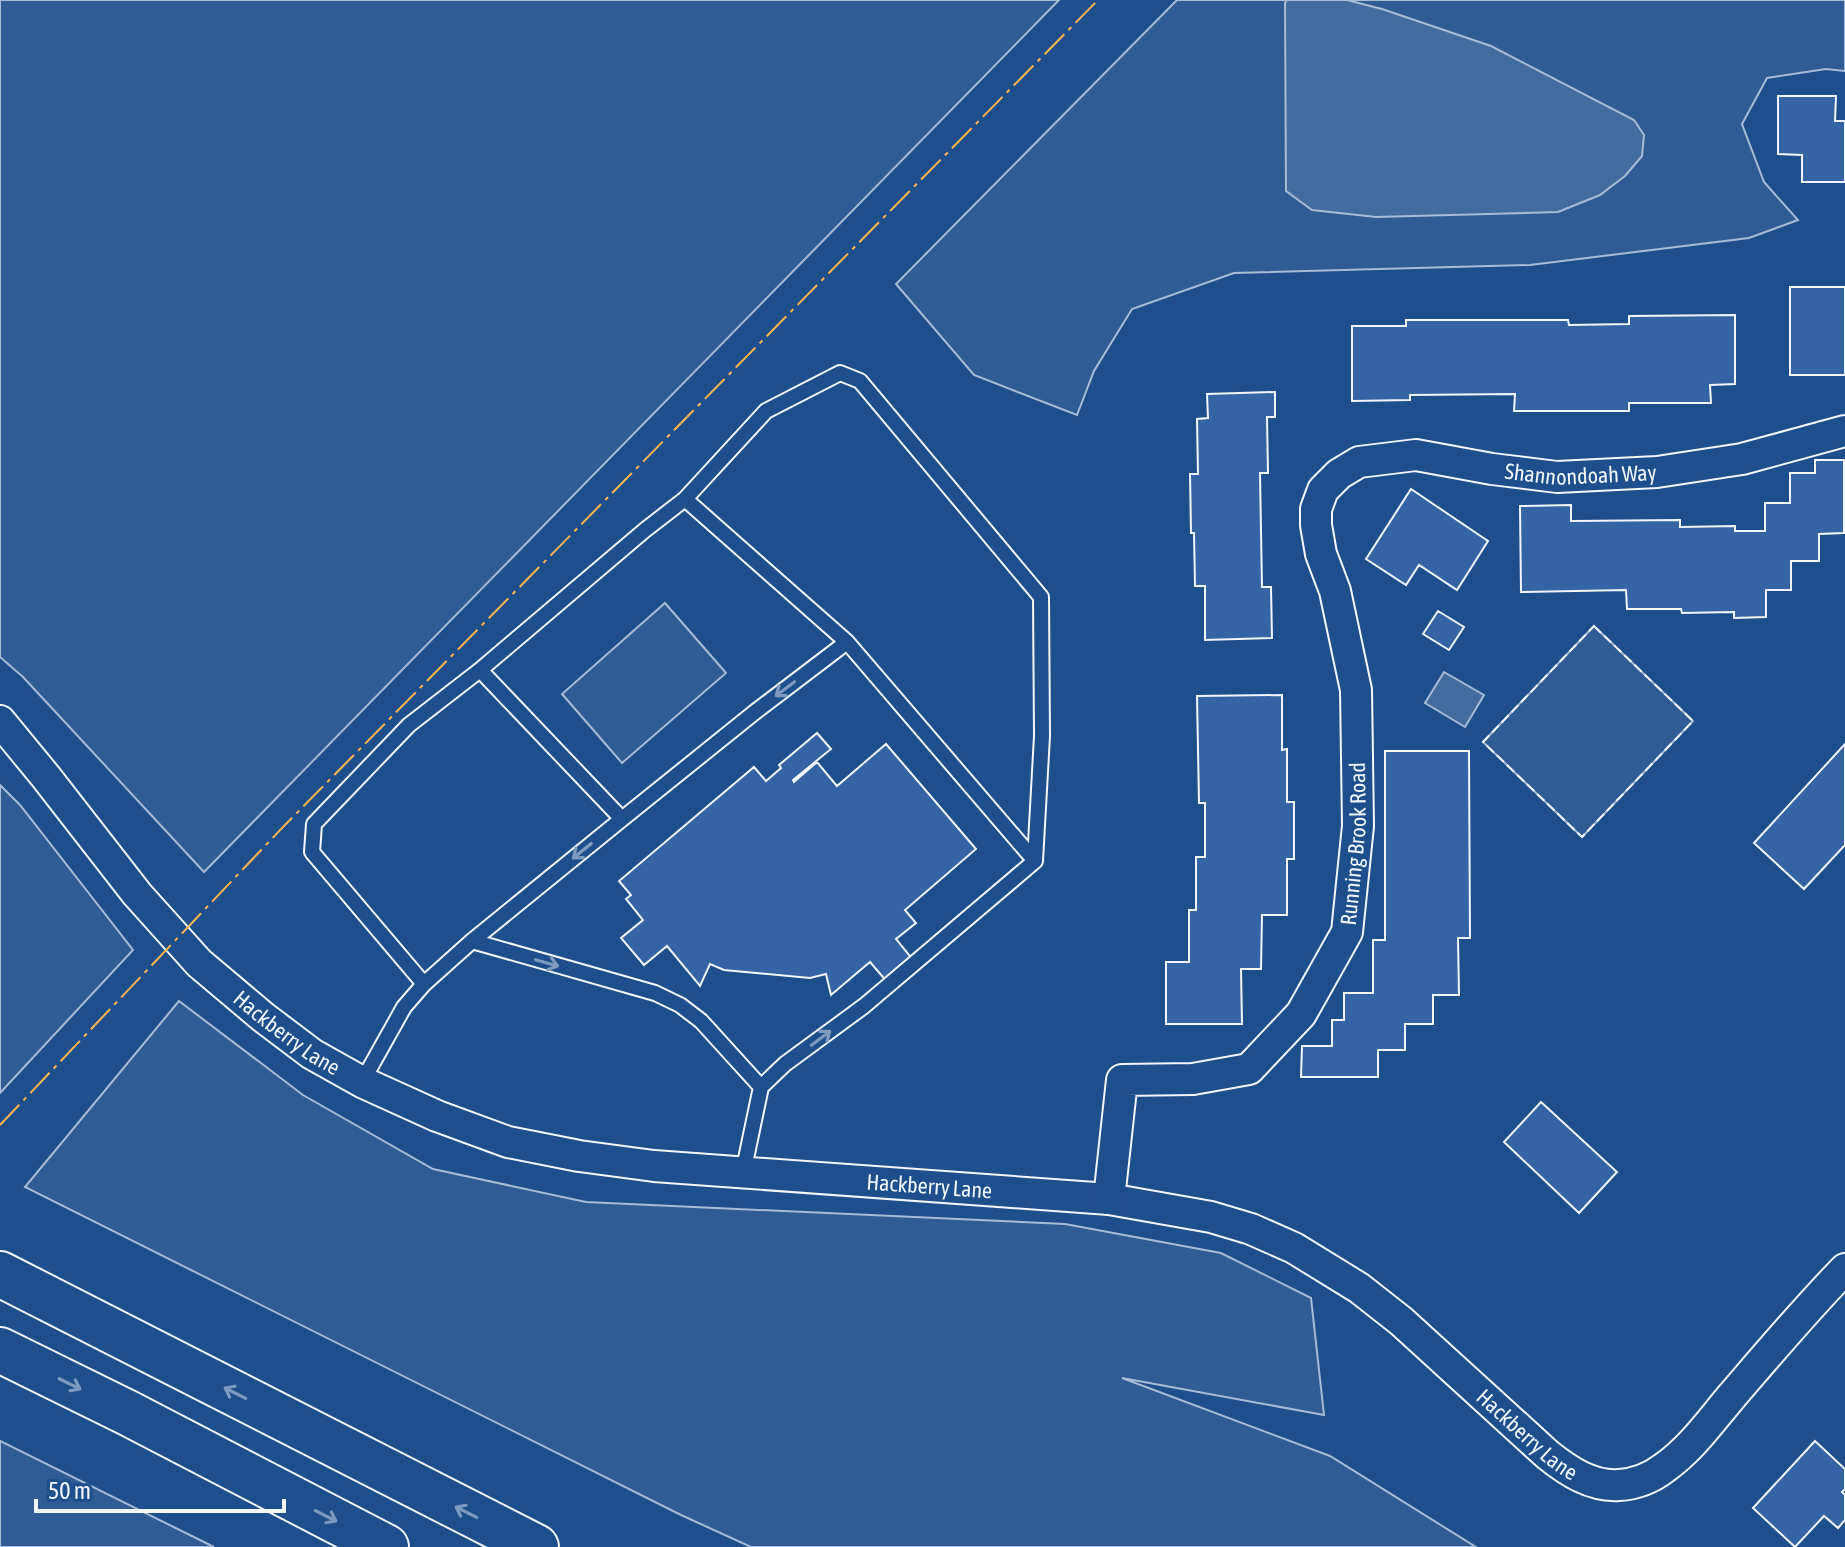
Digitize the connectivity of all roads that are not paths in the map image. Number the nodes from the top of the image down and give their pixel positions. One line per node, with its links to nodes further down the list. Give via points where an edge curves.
1 (1845, 431): 2 (street, Shannondoah Way, via 1742,459 1657,472 1557,477 1416,455 1359,462)
2 (1323, 490): 14 (street, Running Brook Road, via 1316,525 1356,690 1358,826 1347,932 1301,1014 1249,1069 1193,1079 1122,1080)
3 (685, 499): 4 (lane); 5 (lane); 8 (lane, via 766,411 840,373 860,381 1041,597 1042,736)
4 (847, 642): 7 (lane, one-way to 7); 8 (lane)
5 (480, 670): 7 (lane); 10 (lane, via 409,725 314,824 312,852)
6 (0, 721): 11 (street, Hackberry Lane, via 137,894 199,963 312,1054)
7 (622, 819): 9 (lane, one-way to 9)
8 (1035, 861): 12 (lane, one-way to 8)
9 (472, 941): 10 (lane); 12 (lane, one-way to 12, via 655,993 680,1005)
10 (424, 984): 11 (lane, via 404,1007)
11 (362, 1082): 13 (street, Hackberry Lane, via 508,1142 654,1166)
12 (761, 1087): 13 (lane)
13 (743, 1173): 14 (street, Hackberry Lane)
14 (1109, 1199): 15 (street, Hackberry Lane, via 1211,1217 1294,1248 1401,1321 1565,1468 1616,1486 1649,1478 1687,1448)
15 (1845, 1269)
16 (0, 1274): 19 (highway, one-way to 16)
17 (0, 1350): 18 (highway, one-way to 18)
18 (386, 1547)
19 (536, 1547)

